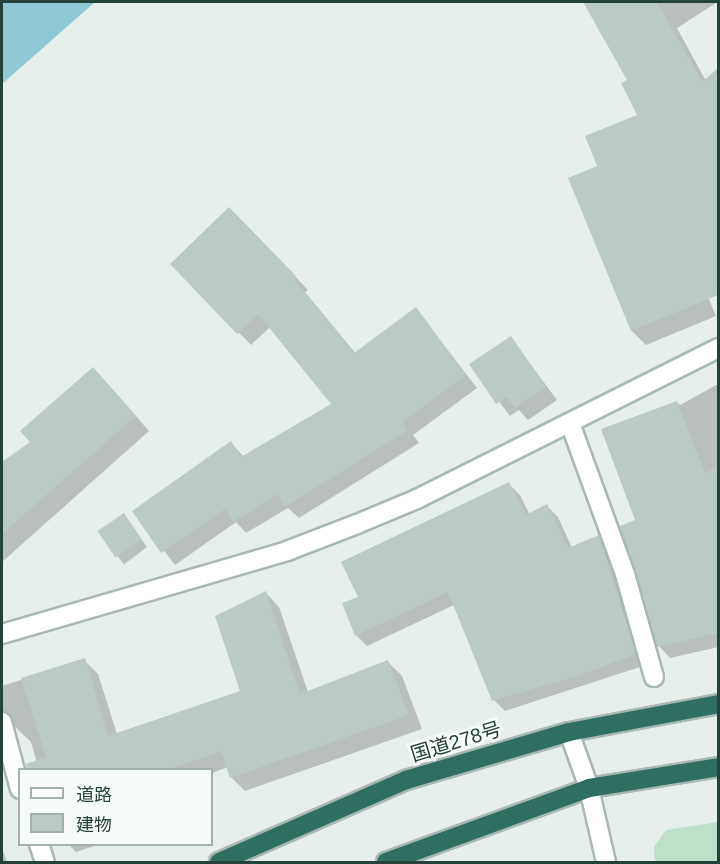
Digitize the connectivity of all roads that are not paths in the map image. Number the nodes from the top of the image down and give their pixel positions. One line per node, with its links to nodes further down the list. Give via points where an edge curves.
1 (718, 348): 2 (street)
2 (570, 423): 3 (street, via 417,499 286,551); 4 (street, via 625,574)
3 (2, 634)
4 (654, 677)
5 (718, 704): 7 (highway, 国道278号)
6 (2, 722): 9 (street)
7 (568, 732): 10 (street); 12 (highway, 国道278号, via 406,780)
8 (718, 767): 10 (highway)
9 (18, 782)
10 (589, 788): 15 (highway); 16 (street)
11 (40, 846): 13 (street)
12 (242, 857): 14 (highway, 国道278号)
13 (45, 862)
14 (219, 862)
15 (386, 862)
16 (606, 862)

